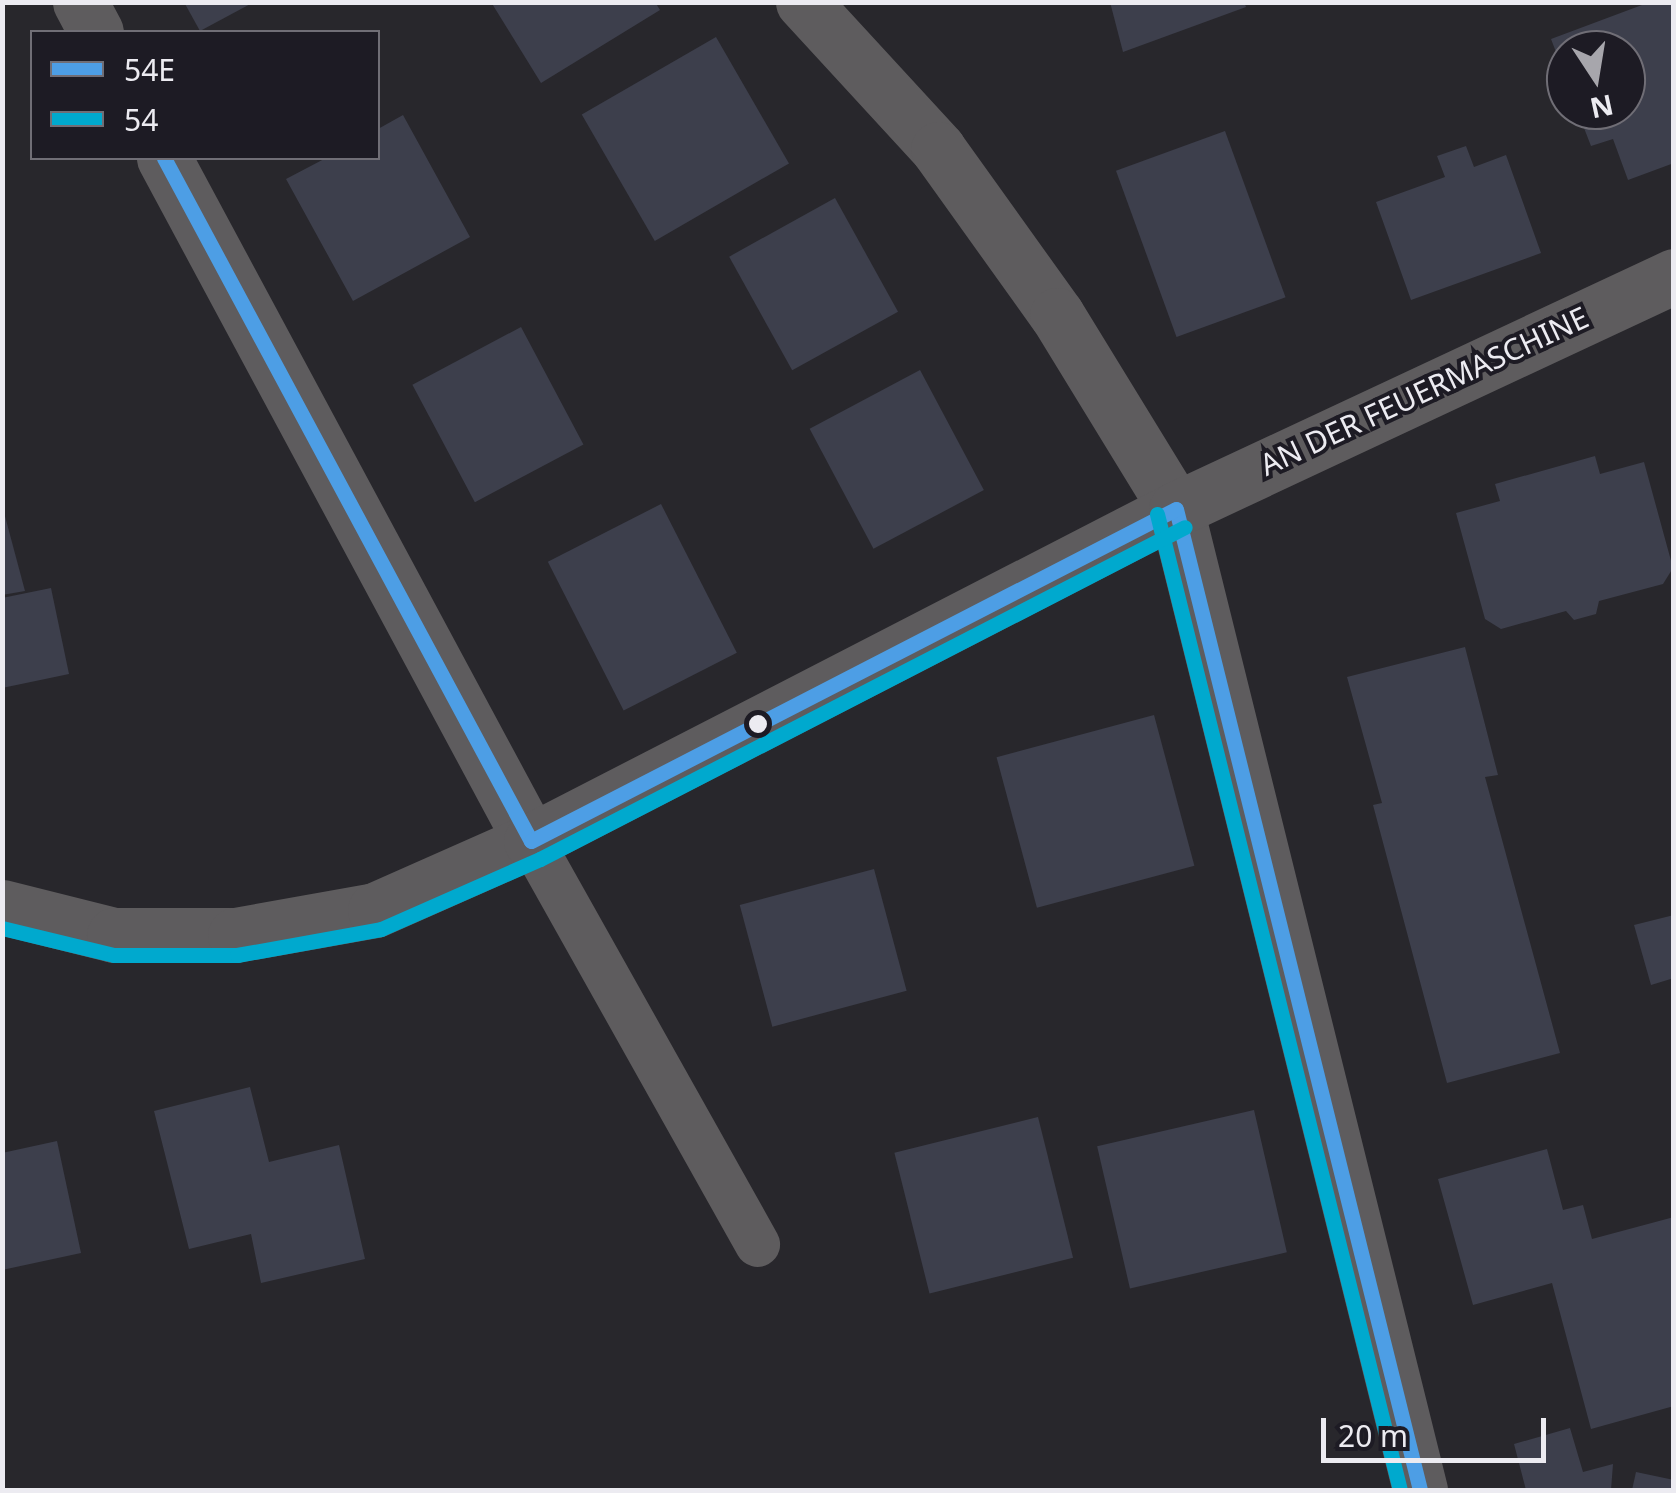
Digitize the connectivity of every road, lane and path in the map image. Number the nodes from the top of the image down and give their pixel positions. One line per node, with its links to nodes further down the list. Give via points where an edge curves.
1 (80, 2): 3 (street)
2 (803, 2): 6 (street, via 938,149 1058,315)
3 (95, 30)
4 (165, 160): 7 (street)
5 (1674, 276): 6 (street, AN DER FEUERMASCHINE)
6 (1176, 509): 7 (street, AN DER FEUERMASCHINE); 10 (street)
7 (530, 842): 8 (street, AN DER FEUERMASCHINE, via 375,910 235,935 114,935); 9 (lane)
8 (2, 907)
9 (757, 1244)
10 (1420, 1490)

